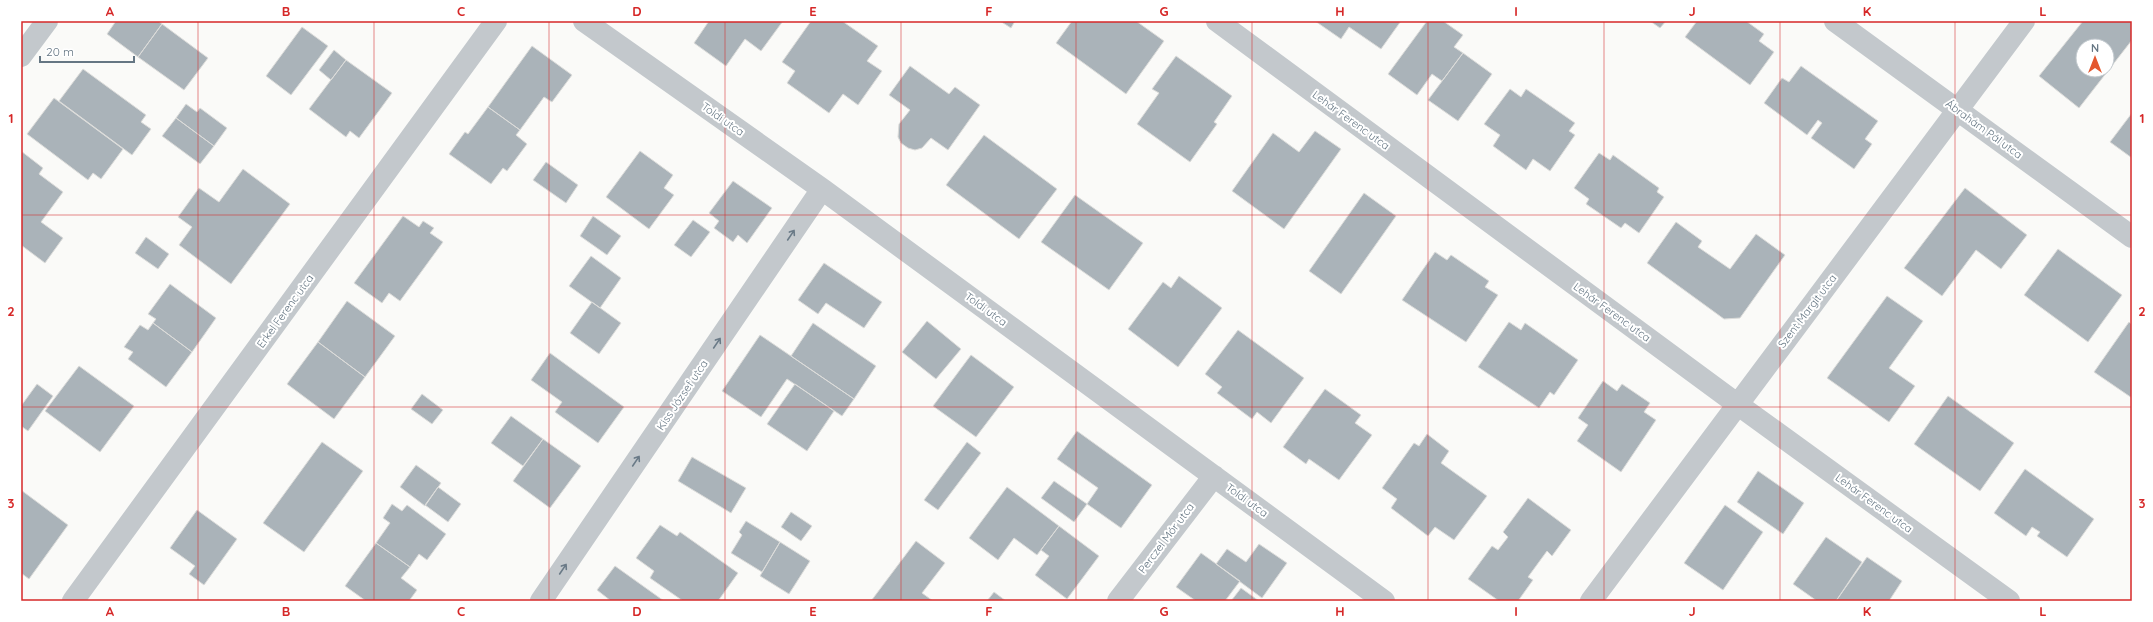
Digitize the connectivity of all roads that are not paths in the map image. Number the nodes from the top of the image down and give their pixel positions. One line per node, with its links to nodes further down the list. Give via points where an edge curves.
1 (47, 21): 7 (street)
2 (496, 21): 13 (street, Erkel Ferenc utca)
3 (584, 21): 9 (street, Toldi utca)
4 (1217, 21): 11 (street, Lehár Ferenc utca)
5 (1836, 21): 8 (street, Ábrahám Pál utca)
6 (2024, 21): 8 (street, Szent Margit utca)
7 (21, 56)
8 (1957, 110): 10 (street, Ábrahám Pál utca); 11 (street, Szent Margit utca)
9 (822, 189): 12 (street, Toldi utca); 14 (street, Kiss József utca, one-way to 9)
10 (2132, 237)
11 (1737, 404): 17 (street, Szent Margit utca); 18 (street, Lehár Ferenc utca)
12 (1214, 476): 15 (street, Perczel Mór utca); 16 (street, Toldi utca)
13 (73, 601)
14 (541, 601)
15 (1118, 601)
16 (1384, 601)
17 (1591, 601)
18 (2009, 601)

